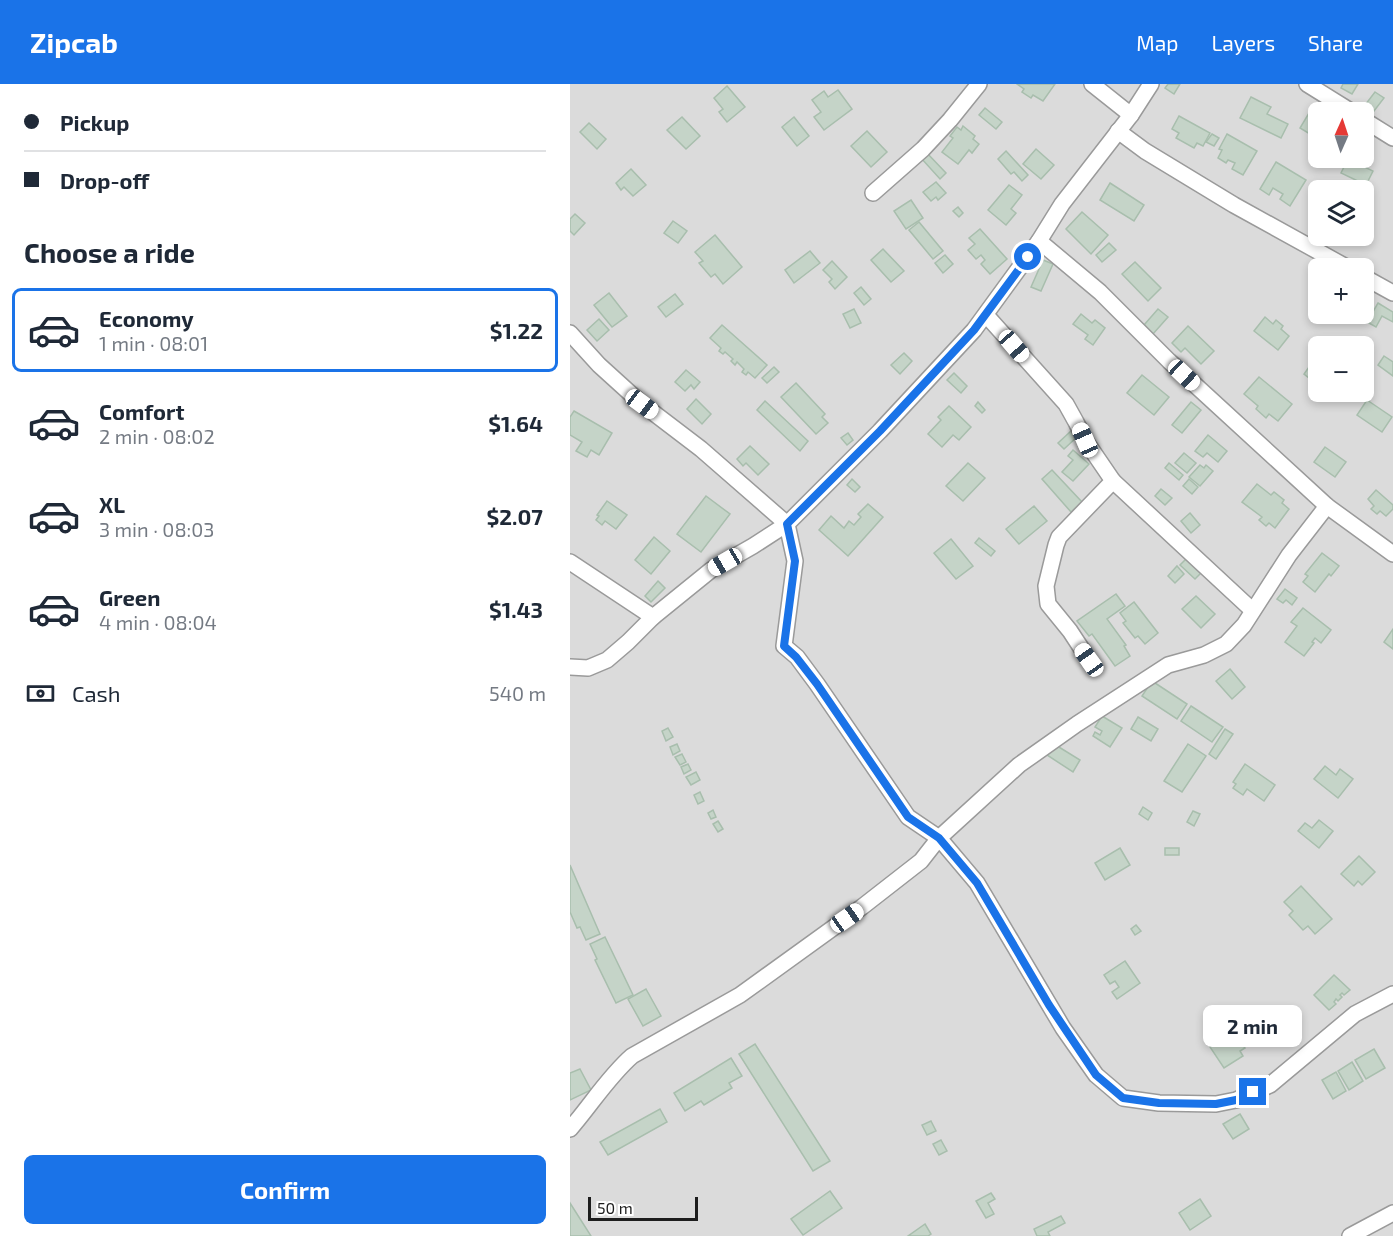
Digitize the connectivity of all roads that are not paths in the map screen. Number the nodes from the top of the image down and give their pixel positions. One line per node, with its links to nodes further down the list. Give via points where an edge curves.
1 (979, 84): 10 (street, via 923,149)
2 (1092, 84): 6 (street)
3 (1151, 84): 6 (street)
4 (1307, 84): 5 (street)
5 (1336, 102)
6 (1131, 115): 8 (street)
7 (1374, 126): 9 (street)
8 (1118, 131): 11 (street); 12 (street, via 1145,152)
9 (1393, 138)
10 (873, 193)
11 (1039, 241): 15 (street); 18 (street, via 1100,292)
12 (1330, 258)
13 (1374, 283): 14 (street)
14 (1393, 293)
15 (986, 315): 17 (street, via 1065,404); 19 (street, via 880,431)
16 (570, 333): 19 (street, via 642,404)
17 (1113, 481): 22 (street); 24 (street, via 1059,537 1046,586 1048,604)
18 (1327, 506): 20 (street); 22 (street)
19 (787, 524): 23 (street, via 711,570); 26 (street, via 795,561 784,646 817,684 908,817)
20 (1393, 554)
21 (570, 562): 23 (street)
22 (1252, 610): 26 (street, via 1226,644 1204,656 1168,665 1077,723 1019,765)
23 (652, 617): 25 (street, via 607,660 588,668)
24 (1089, 660)
25 (570, 667)
26 (939, 838): 27 (street, via 977,883 1089,1066 1123,1098 1159,1103 1216,1104 1236,1100 1270,1084 1355,1014); 28 (street, via 921,861 740,995 632,1056)
27 (1393, 994)
28 (570, 1129)
29 (1393, 1213): 30 (street)
30 (1350, 1236)

